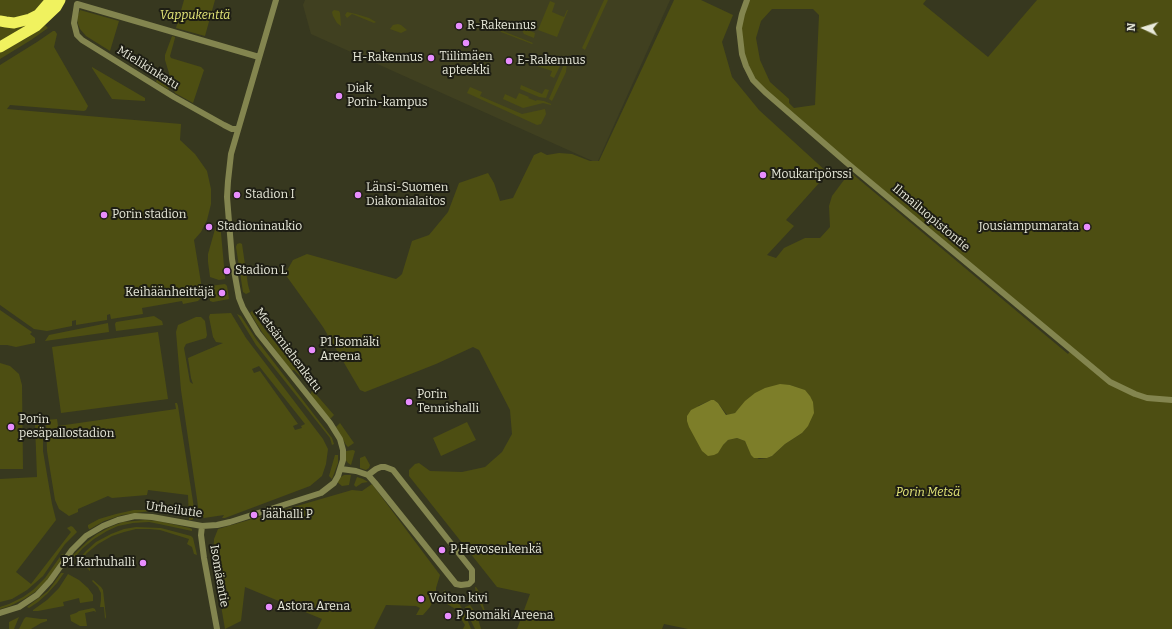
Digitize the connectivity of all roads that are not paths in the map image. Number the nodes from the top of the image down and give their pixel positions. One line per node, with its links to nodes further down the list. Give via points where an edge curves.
1 (52, 0): 5 (highway, via 38,15 30,19 14,23)
2 (60, 0): 6 (highway, via 36,26)
3 (276, 0): 7 (street, Metsämiehenkatu)
4 (748, 0): 9 (street, Ilmailuopistontie, via 739,28 742,54 753,80 765,92 1110,382 1148,398)
5 (0, 21)
6 (0, 48)
7 (259, 57): 8 (street, Metsämiehenkatu); 8 (street, Mielikinkatu, via 77,4 74,23 77,35 82,40 174,97 224,125)
8 (238, 129): 10 (street, Metsämiehenkatu, via 231,154 227,197 232,259 239,298 258,333 340,439 343,450)
9 (1172, 400)
10 (341, 469): 11 (street); 12 (street, Urheilutie, via 334,483 321,493 230,522)
11 (368, 475): 11 (street, via 456,584 469,584 472,581 472,570 393,470 381,467)
12 (202, 526): 13 (street, Urheilutie, via 135,516 103,526 86,536 72,550 37,595 18,607); 14 (street, Isomäentie, via 204,558)
13 (0, 613)
14 (217, 629)

